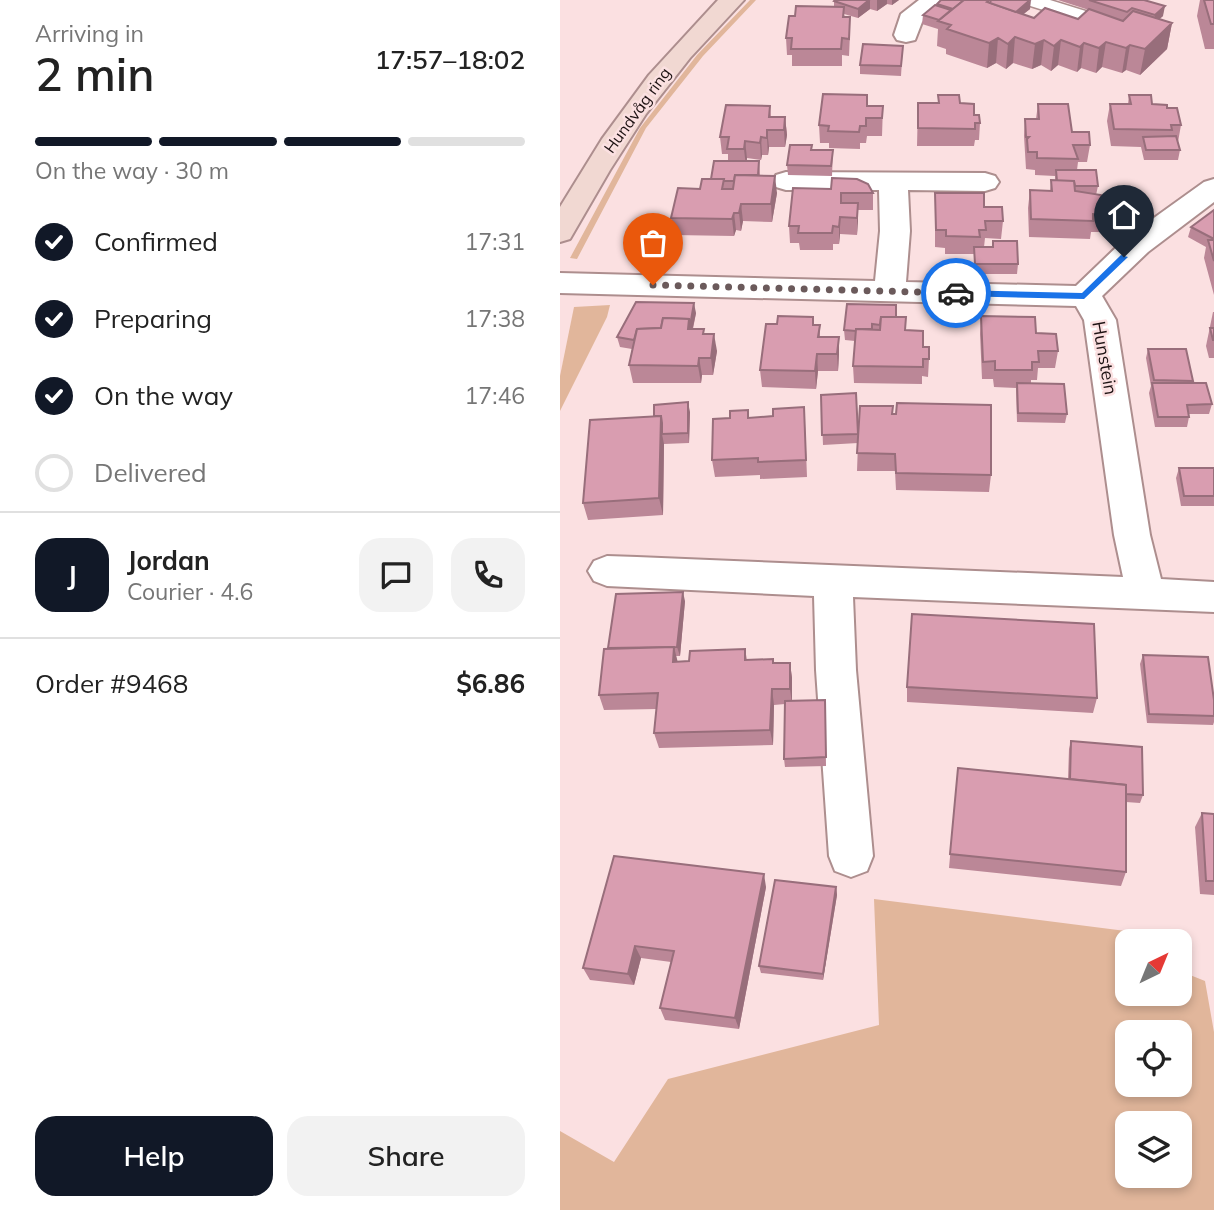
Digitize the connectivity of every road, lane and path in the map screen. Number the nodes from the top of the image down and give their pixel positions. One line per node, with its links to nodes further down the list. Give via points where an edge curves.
1 (732, 0): 10 (main road, Hundvåg ring, via 686,46 627,120)
2 (934, 0): 5 (street, via 910,19)
3 (1031, 0): 4 (lane)
4 (1098, 21)
5 (906, 35)
6 (786, 181): 8 (street)
7 (985, 182): 8 (street)
8 (893, 183): 12 (street)
9 (1214, 188): 13 (street, via 1138,245)
10 (560, 232)
11 (560, 283): 12 (street)
12 (890, 291): 13 (street)
13 (1084, 296): 16 (street, Hunstein, via 1100,320 1132,535)
14 (607, 571): 15 (street)
15 (833, 582): 16 (street); 18 (street)
16 (1145, 592): 17 (street)
17 (1214, 597)
18 (851, 856)

